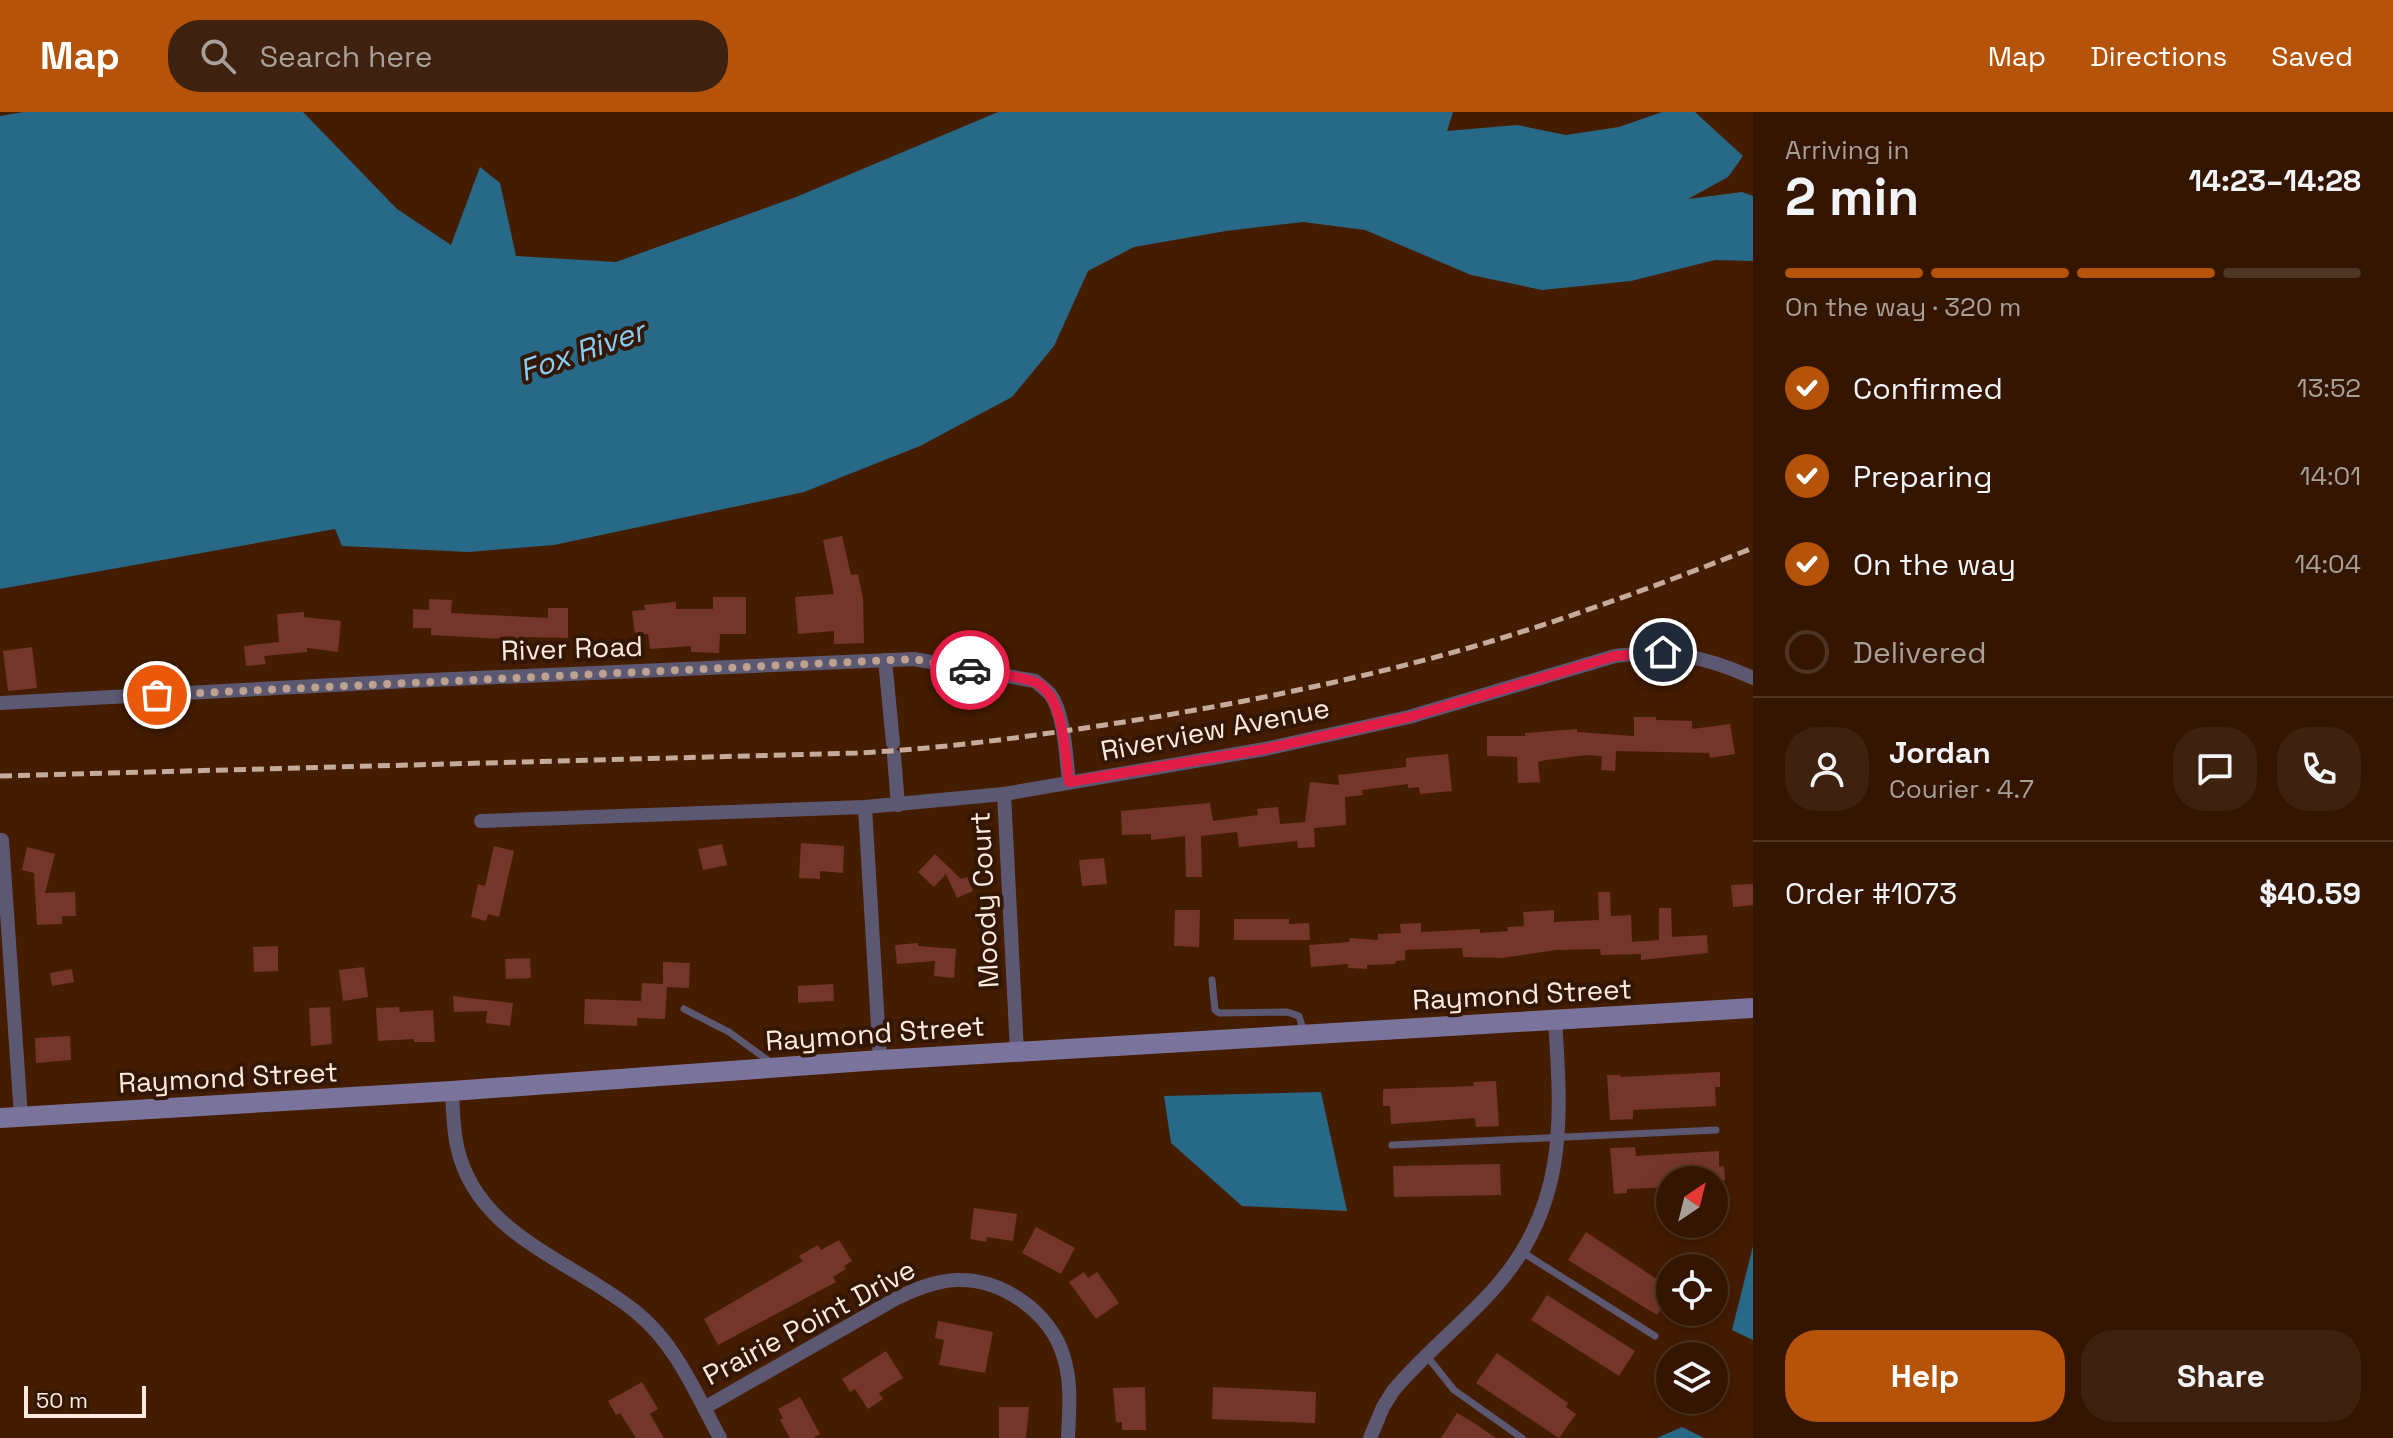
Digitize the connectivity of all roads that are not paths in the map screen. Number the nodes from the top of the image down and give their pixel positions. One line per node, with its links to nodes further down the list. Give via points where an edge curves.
1 (885, 660): 3 (street, River Road); 4 (street, River Road, via 914,659 1035,681 1055,704); 6 (street)
2 (1753, 678): 4 (street, Riverview Avenue, via 1716,662 1680,655 1615,656 1409,717 1265,749)
3 (0, 703)
4 (1069, 782): 5 (street, Riverview Avenue)
5 (1004, 794): 6 (street, Riverview Avenue); 15 (street, Moody Court)
6 (898, 805): 7 (street, Riverview Avenue)
7 (865, 807): 8 (street, Riverview Avenue); 16 (street)
8 (481, 821)
9 (1, 840): 19 (street)
10 (1212, 980): 14 (lane, via 1219,1013 1287,1012 1299,1016)
11 (1753, 1008): 13 (street, Raymond Street)
12 (684, 1009): 17 (lane, via 729,1032)
13 (1555, 1020): 14 (street, Raymond Street); 22 (street)
14 (1304, 1035): 15 (street, Raymond Street)
15 (1017, 1052): 16 (street, Raymond Street)
16 (880, 1060): 17 (street, Raymond Street)
17 (778, 1067): 18 (street, Raymond Street)
18 (452, 1091): 19 (street, Raymond Street); 27 (street, via 457,1149 492,1211 524,1241 637,1312 669,1346)
19 (21, 1117): 20 (street, Raymond Street)
20 (0, 1118)
21 (1716, 1130): 22 (lane)
22 (1559, 1137): 23 (lane); 24 (street, via 1547,1194)
23 (1392, 1145)
24 (1521, 1250): 25 (lane); 26 (street, via 1492,1291)
25 (1655, 1336)
26 (1426, 1355): 30 (street, via 1393,1391); 31 (lane, via 1454,1390)
27 (704, 1408): 28 (street); 29 (street, Prairie Point Drive, via 897,1298 956,1280 1011,1294 1043,1318 1064,1357)
28 (720, 1438)
29 (1068, 1438)
30 (1370, 1438)
31 (1522, 1438)

